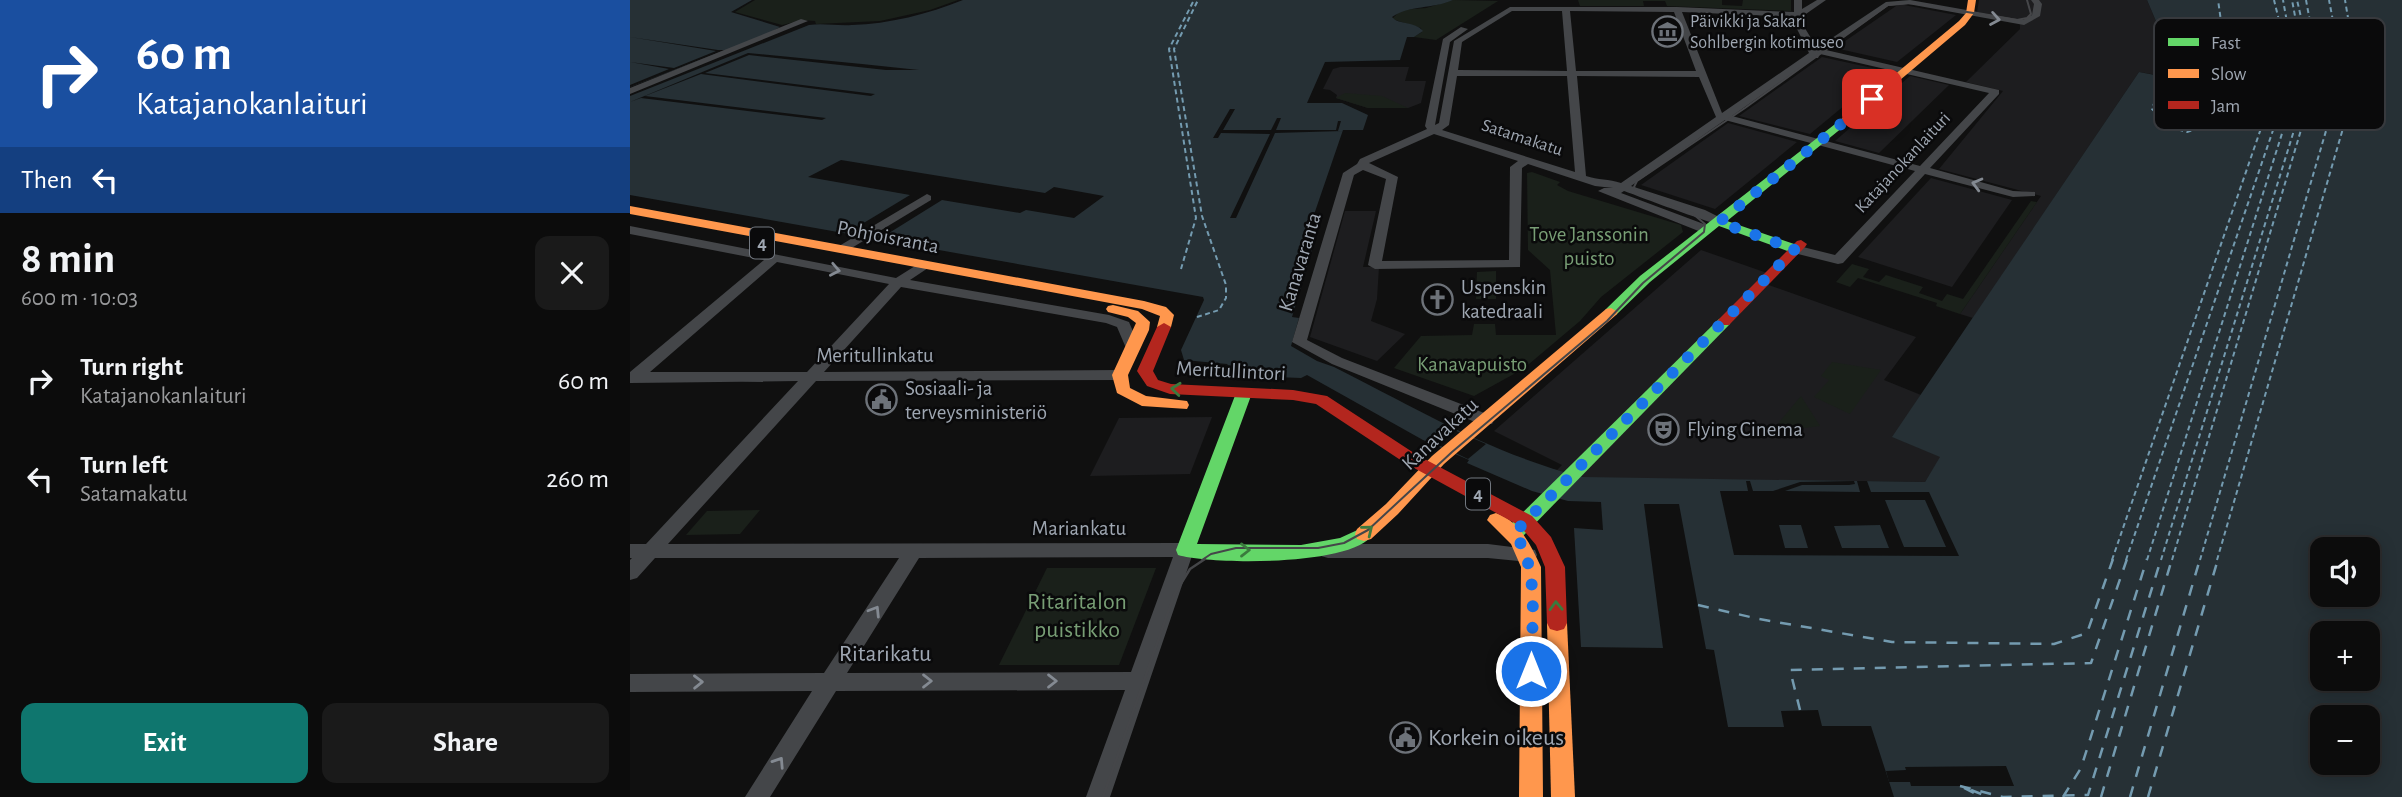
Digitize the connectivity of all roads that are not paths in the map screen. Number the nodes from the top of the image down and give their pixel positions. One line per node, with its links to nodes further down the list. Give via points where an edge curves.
1 (1798, 0): 8 (street)
2 (1822, 0): 8 (street)
3 (2035, 0): 5 (street, one-way to 3, via 2021,23 2036,16)
4 (1509, 5): 6 (street); 12 (street, via 1458,41); 17 (street, via 1446,41)
5 (1971, 7): 10 (street, via 1899,2 1884,6); 11 (main road, Kanavakatu)
6 (1566, 9): 7 (street); 13 (street)
7 (1677, 9): 8 (street); 14 (street)
8 (1798, 15): 10 (street)
9 (804, 21): 15 (street)
10 (1817, 52): 11 (street); 16 (street)
11 (1906, 70): 18 (main road, Kanavakatu); 21 (street, Katajanokanlaituri, via 1996,92)
12 (1453, 73): 13 (street); 17 (street, via 1444,125)
13 (1573, 77): 14 (street); 22 (street)
14 (1703, 77): 16 (street, via 1715,111)
15 (630, 91)
16 (1727, 117): 18 (street); 23 (street)
17 (1433, 130): 19 (street, Satamakatu); 20 (street, Kanavaranta, via 1364,161)
18 (1820, 143): 21 (street); 28 (main road, Kanavakatu)
19 (1527, 160): 20 (street, via 1516,167 1515,264 1375,265 1392,177); 22 (street, Satamakatu)
20 (1362, 166): 41 (street, Kanavaranta, via 1349,173 1299,342)
21 (1923, 170): 24 (street, one-way to 21, via 2013,194); 30 (street, Katajanokanlaituri, via 1838,260)
22 (1581, 178): 23 (street, Satamakatu, via 1601,189)
23 (1618, 191): 28 (street, Satamakatu)
24 (2031, 194)
25 (927, 198): 31 (street)
26 (630, 211): 31 (main road, Pohjoisranta / 4)
27 (630, 219): 33 (main road, Pohjoisranta / 4)
28 (1712, 226): 30 (main road, Satamakatu); 41 (main road, Kanavakatu)
29 (630, 230): 32 (street, Pohjoisranta)
30 (1801, 248): 43 (main road)
31 (840, 249): 33 (main road, Pohjoisranta / 4)
32 (774, 258): 34 (street, Pohjoisranta, one-way to 34); 39 (street)
33 (918, 268): 34 (street); 35 (main road, Pohjoisranta / 4)
34 (898, 282): 36 (street, Pohjoisranta, via 1109,319 1124,325); 38 (street)
35 (1133, 308): 36 (main road, via 1143,322); 40 (main road, Meritullintori / 4, one-way to 35, via 1152,383 1145,366 1167,315 1161,310)
36 (1133, 348): 37 (main road)
37 (1120, 375): 38 (street, Meritullinkatu); 40 (main road, Meritullintori, via 1124,390 1142,401)
38 (810, 377): 39 (street, Meritullinkatu); 46 (street)
39 (632, 378)
40 (1241, 400): 42 (main road, Meritullintori, via 1319,412 1361,432); 44 (main road)
41 (1486, 419): 42 (main road, Kanavakatu)
42 (1426, 474): 43 (main road, Meritullintori); 45 (main road, Kanavakatu, one-way to 42, via 1356,539)
43 (1520, 527): 48 (main road); 56 (main road, one-way to 43, via 1555,567 1537,532)
44 (1185, 550): 45 (main road, Mariankatu, one-way to 45); 47 (street, Mariankatu); 51 (street)
45 (1305, 550): 48 (street, Mariankatu)
46 (640, 551): 47 (street, Mariankatu); 49 (street)
47 (913, 551): 50 (street, one-way to 47)
48 (1528, 555): 55 (main road)
49 (630, 573)
50 (831, 680): 51 (street, Ritarikatu, one-way to 51); 52 (street, Ritarikatu, one-way to 50); 53 (street, one-way to 50)
51 (1139, 681): 54 (street)
52 (630, 683)
53 (757, 797)
54 (1098, 797)
55 (1531, 797)
56 (1563, 797)

